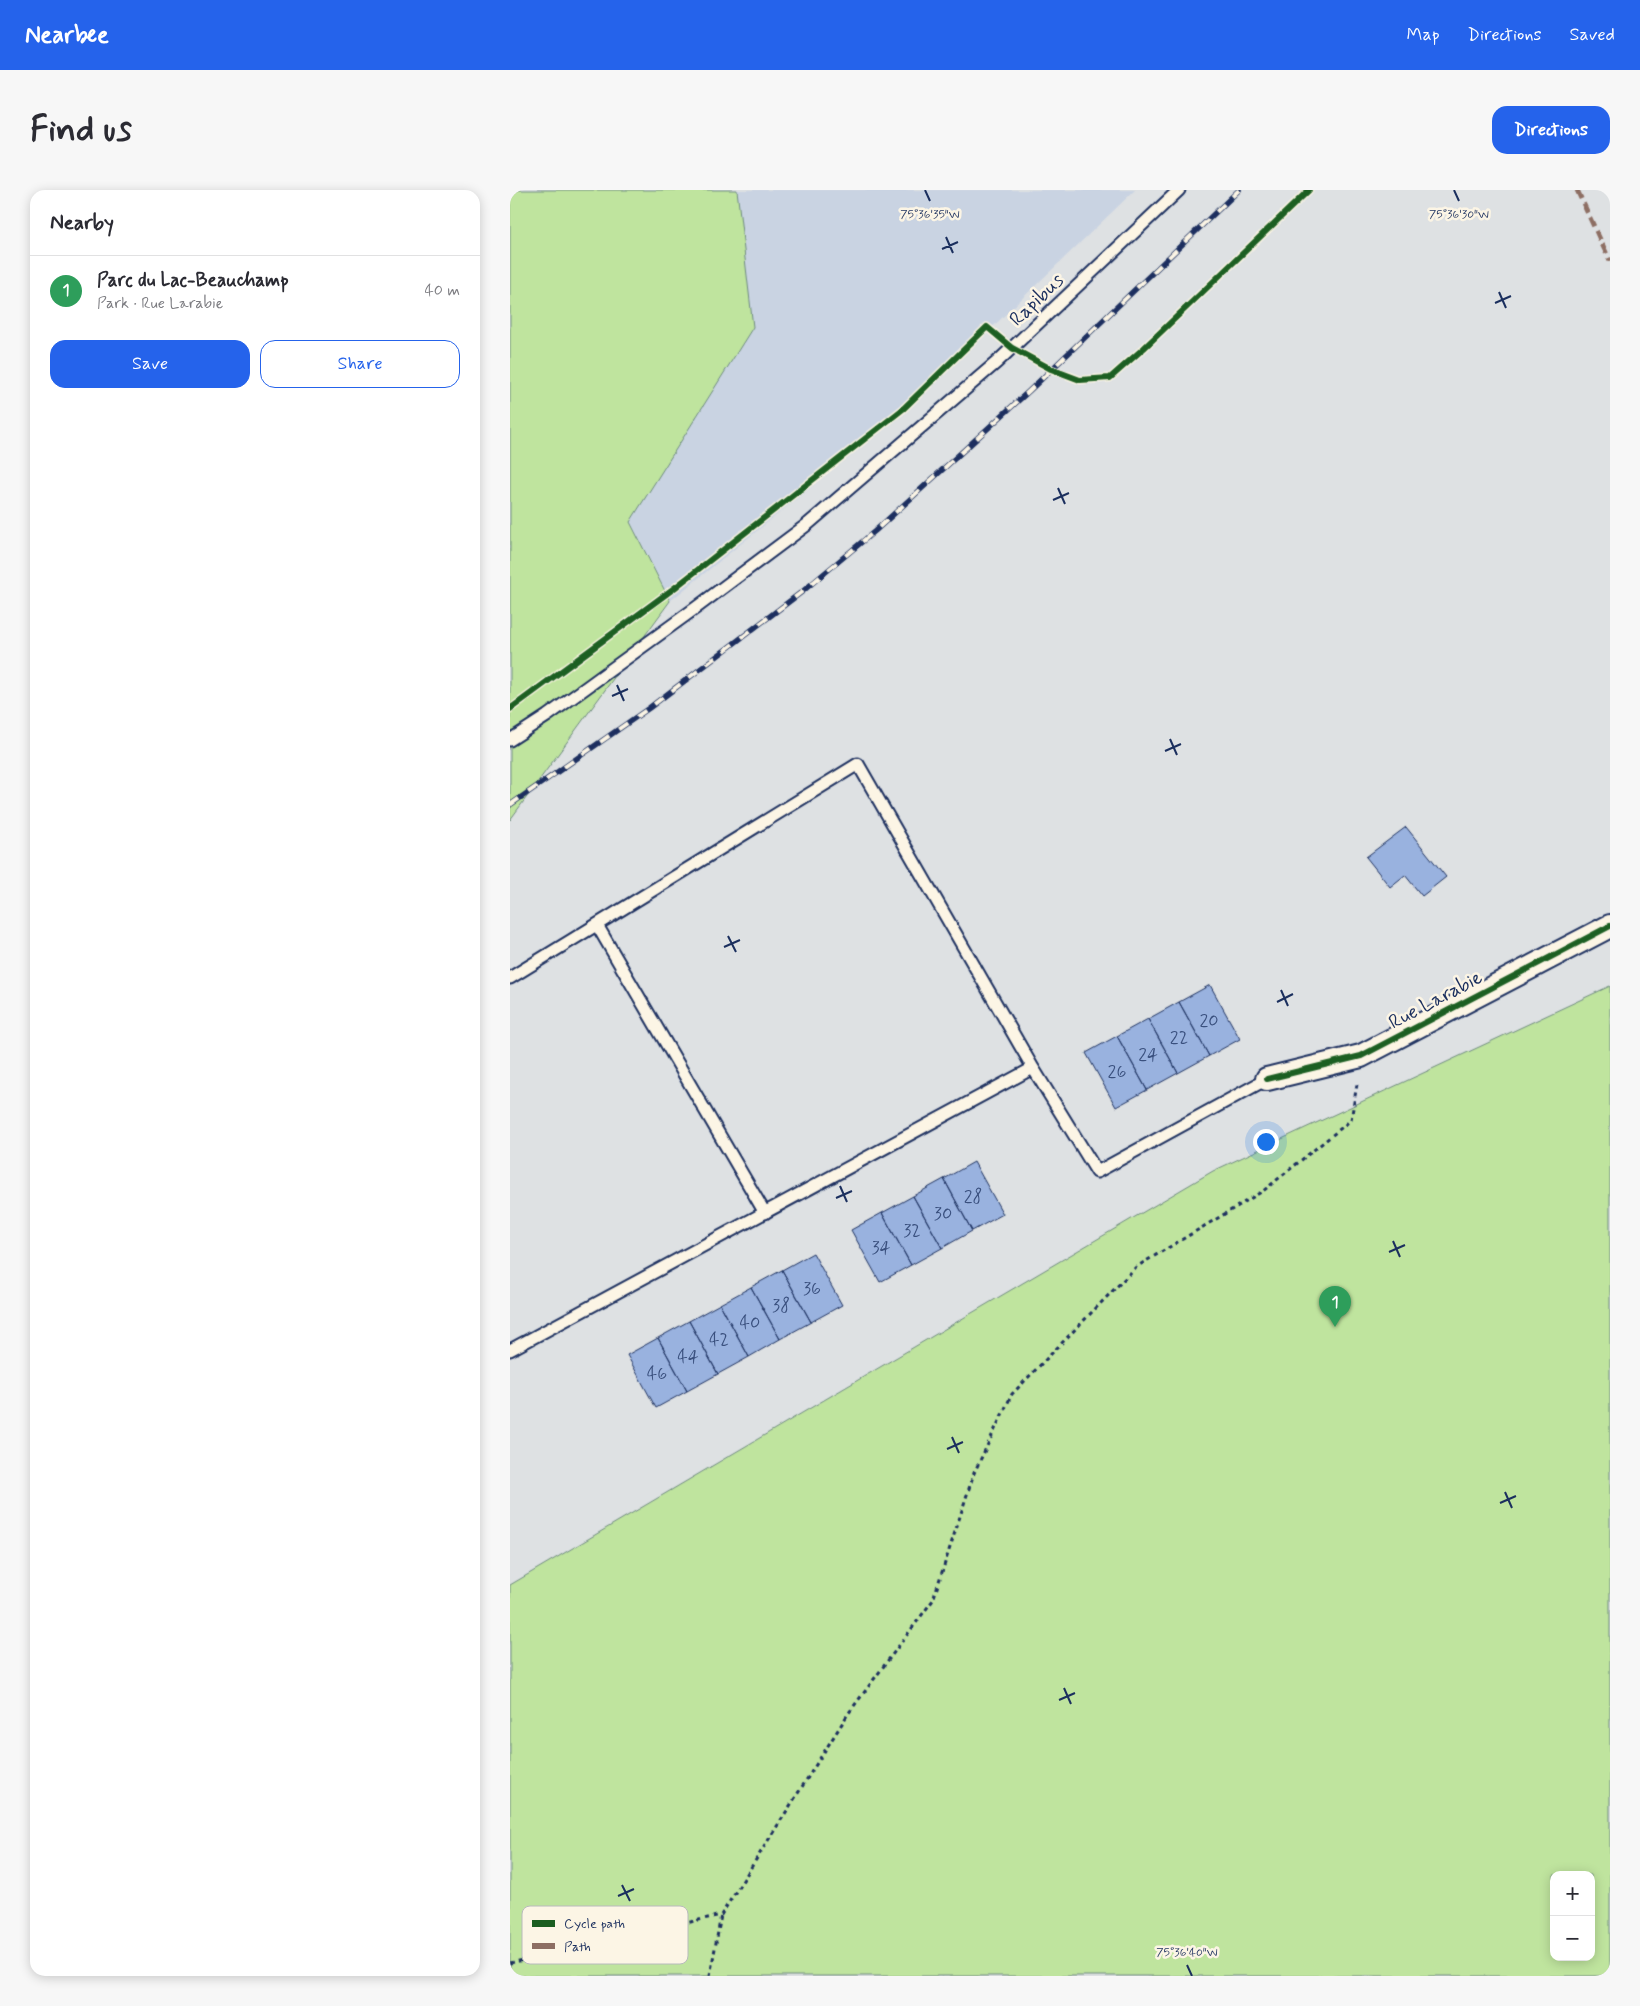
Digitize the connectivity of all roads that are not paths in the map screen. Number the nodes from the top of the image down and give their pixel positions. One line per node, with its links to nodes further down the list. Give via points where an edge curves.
1 (1179, 190): 2 (lane, Rapibus, via 997,362 808,524)
2 (510, 740)
3 (597, 925): 5 (lane); 6 (lane, via 858,764); 8 (lane)
4 (1610, 926): 7 (street, Rue Larabie, via 1361,1056)
5 (510, 978)
6 (1033, 1068): 7 (lane, via 1097,1172); 8 (lane)
7 (1267, 1079)
8 (765, 1213): 9 (lane)
9 (510, 1350)

